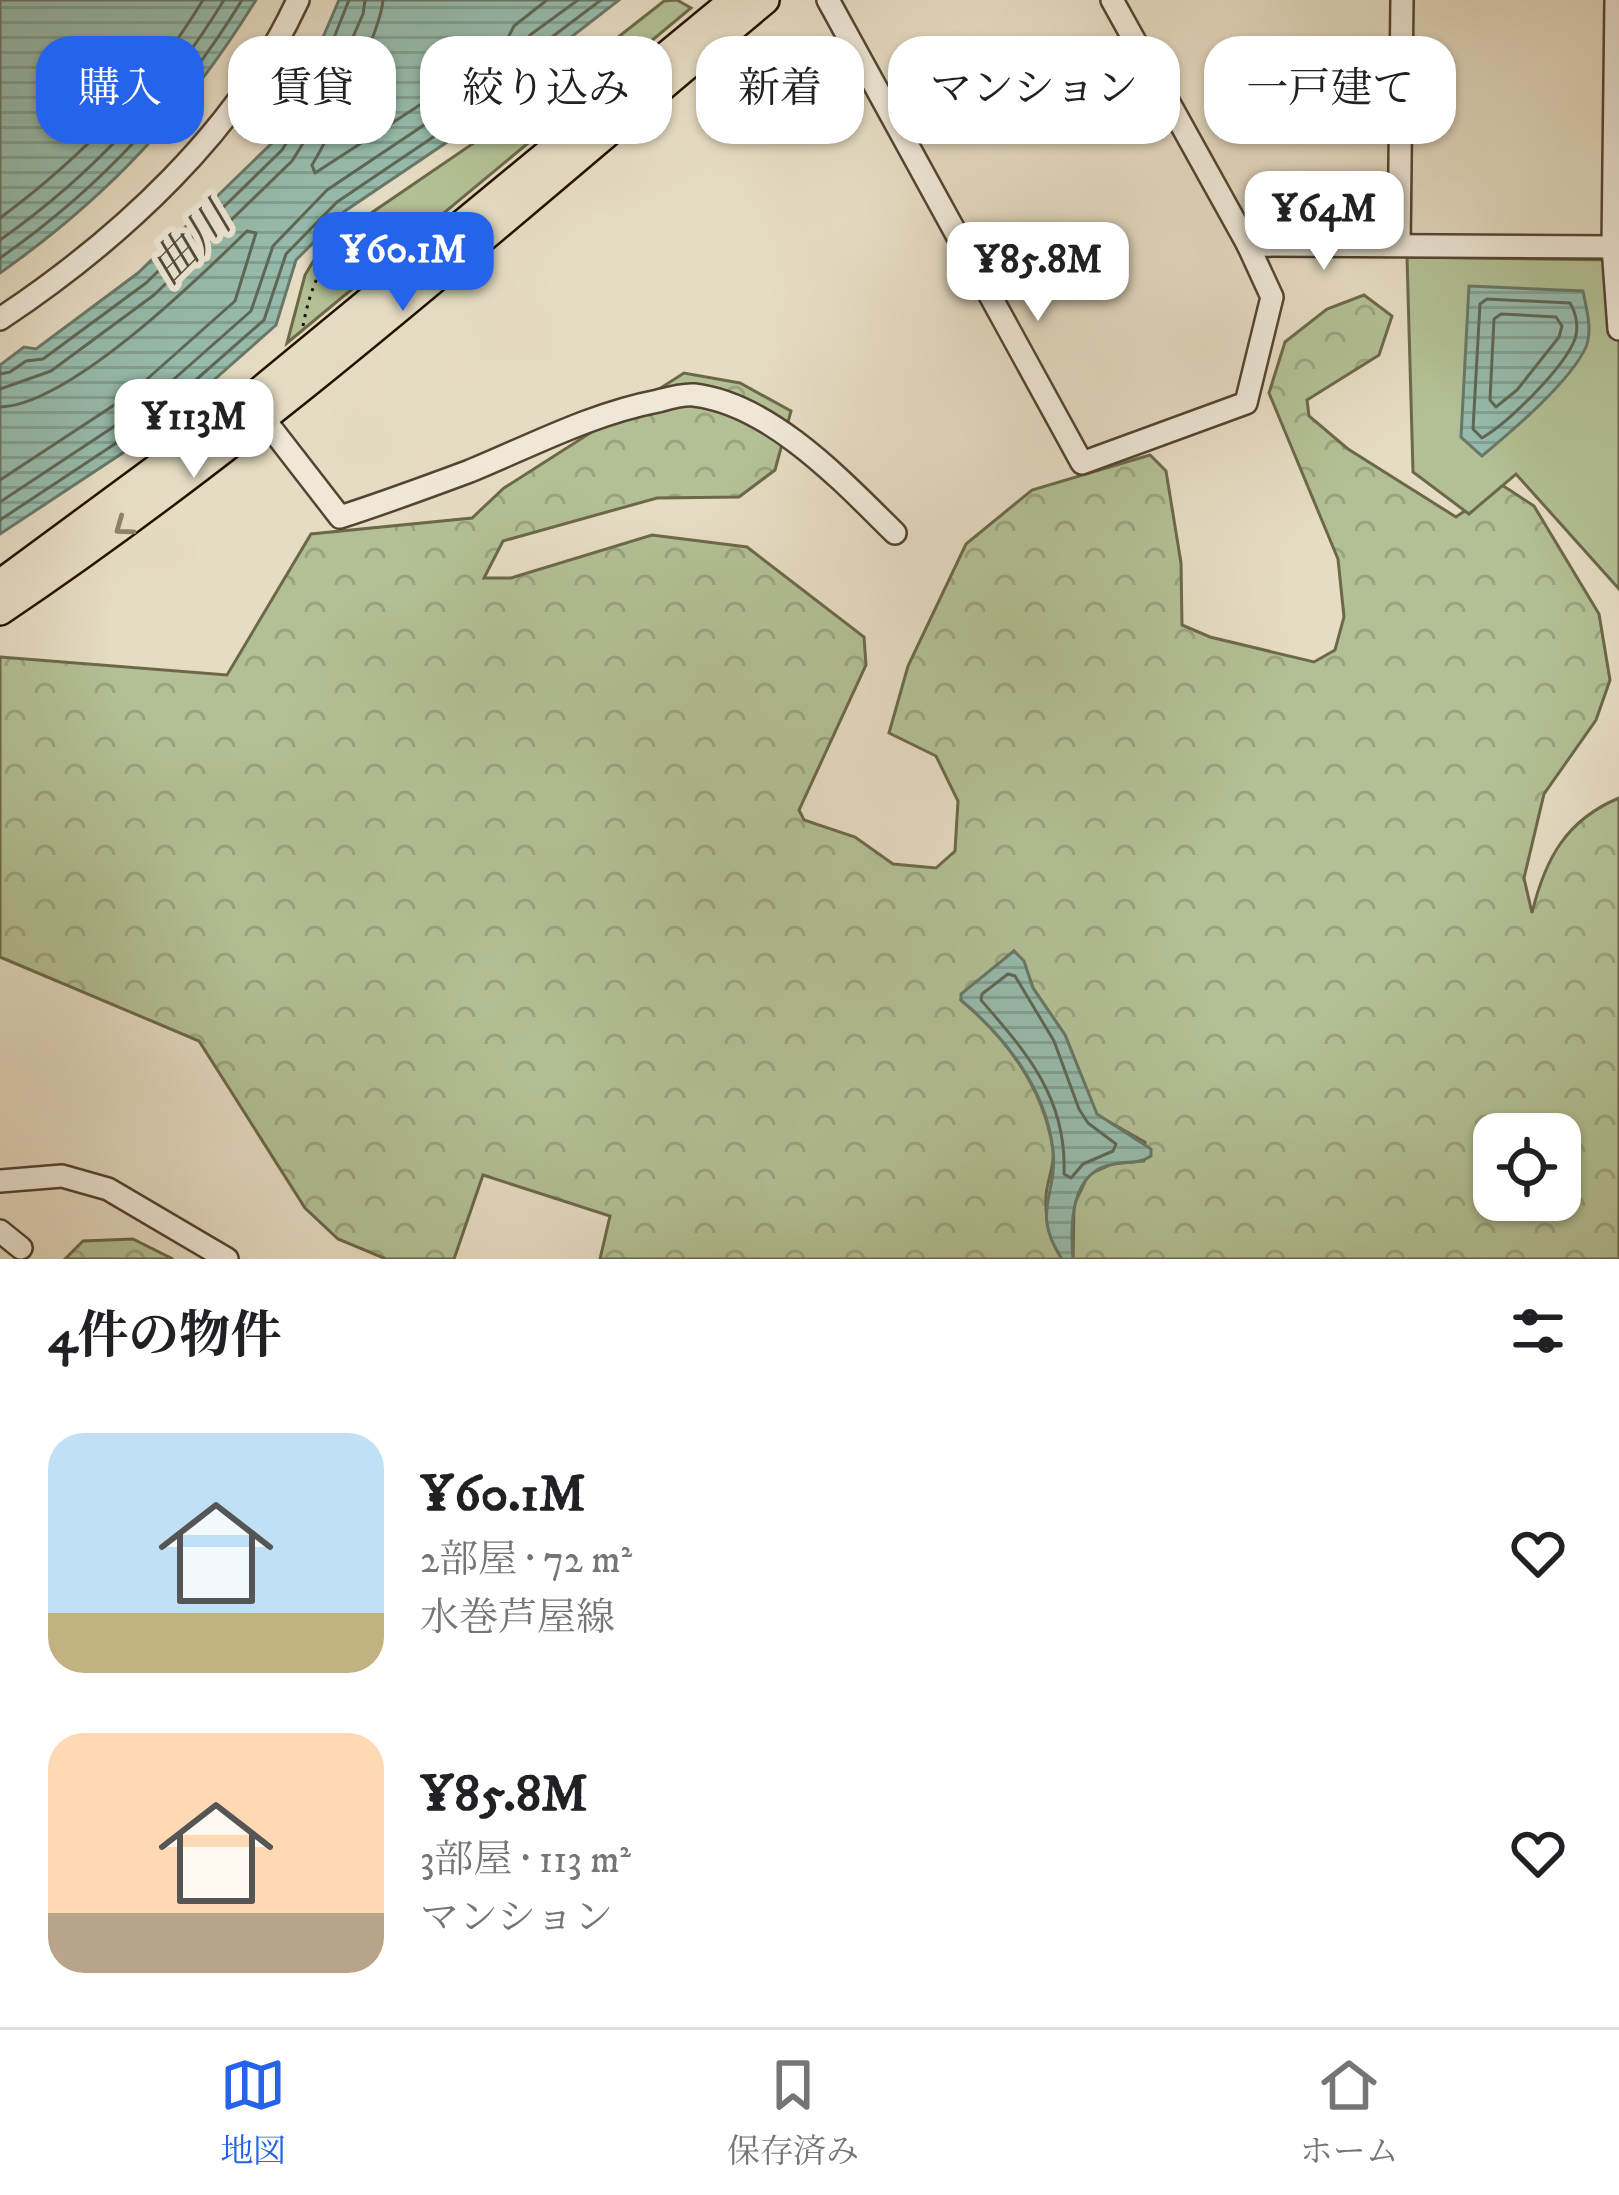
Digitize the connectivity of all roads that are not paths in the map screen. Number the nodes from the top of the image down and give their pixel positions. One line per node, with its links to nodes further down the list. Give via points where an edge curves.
1 (298, 0): 12 (street, via 231,109 169,180)
2 (734, 0): 11 (main road)
3 (765, 0): 11 (main road)
4 (828, 0): 9 (street, via 1082,464 1246,403 1272,297)
5 (1112, 0): 9 (street)
6 (1402, 0): 8 (street)
7 (1616, 0): 10 (street)
8 (1400, 244): 9 (street); 10 (street)
9 (1248, 245)
10 (1613, 247): 13 (street)
11 (429, 266): 14 (main road)
12 (0, 319)
13 (1619, 328)
14 (256, 409): 15 (street, via 340,517 570,426 690,394 726,403 796,441); 16 (main road); 17 (main road, one-way to 17, via 123,528)
15 (895, 533)
16 (0, 584)
17 (0, 611)
18 (0, 1181): 21 (street, via 62,1176 108,1189)
19 (0, 1231): 20 (street)
20 (21, 1248)
21 (227, 1259)

